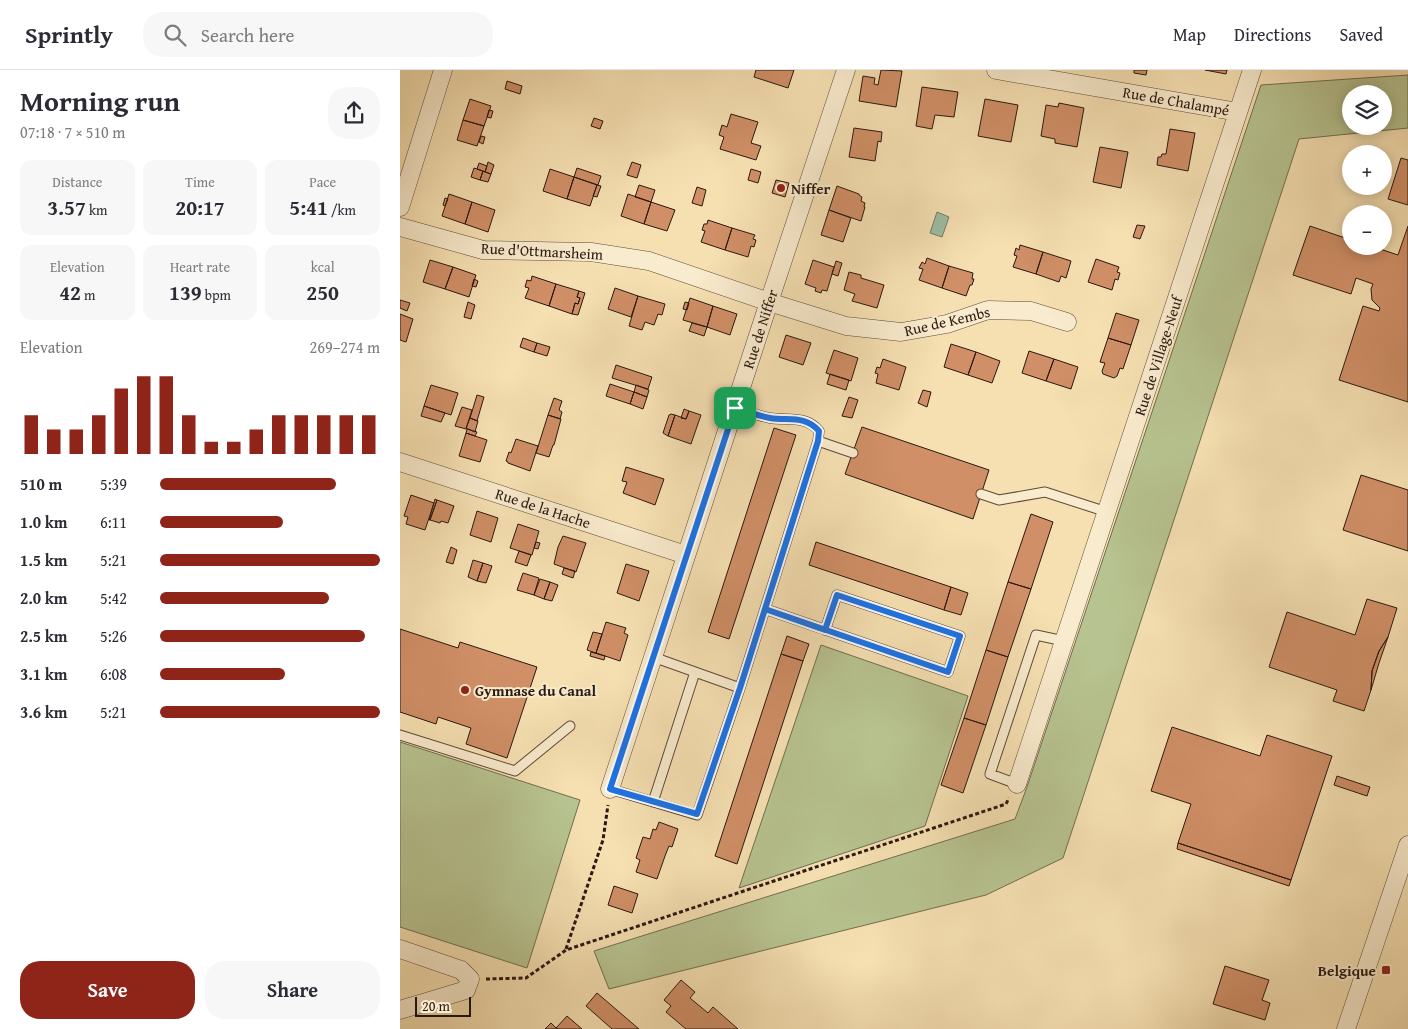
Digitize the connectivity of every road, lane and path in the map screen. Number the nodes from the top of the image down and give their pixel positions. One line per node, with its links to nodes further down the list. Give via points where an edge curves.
1 (443, 70): 6 (street)
2 (846, 70): 8 (street, Rue de Niffer)
3 (996, 70): 5 (street, Rue de Chalampé)
4 (1252, 70): 5 (street, Rue de Village-Neuf)
5 (1238, 112): 15 (street, Rue de Village-Neuf)
6 (400, 207)
7 (400, 227): 8 (street, Rue d'Ottmarsheim, via 483,250 591,252 649,261)
8 (769, 302): 9 (street, Rue de Kembs, via 846,326 900,332 947,324 988,310 1031,311); 10 (street, Rue de Niffer)
9 (1067, 322)
10 (735, 408): 11 (lane, via 771,418 814,424 819,431); 16 (street, Rue de Niffer)
11 (818, 441): 12 (lane); 17 (lane)
12 (853, 453)
13 (400, 462): 16 (street, Rue de la Hache)
14 (981, 494): 15 (lane, via 999,500 1045,492)
15 (1107, 512): 19 (street, Rue de Village-Neuf)
16 (686, 555): 20 (street, Rue de Niffer)
17 (765, 609): 18 (lane); 22 (lane)
18 (825, 630): 18 (lane, via 948,672 960,636 837,595)
19 (1064, 641): 25 (street, Rue de Village-Neuf); 25 (lane, via 1036,635 990,774)
20 (653, 657): 21 (lane); 26 (street, Rue de Niffer)
21 (694, 672): 22 (lane); 27 (lane)
22 (740, 688): 27 (lane, via 697,814)
23 (570, 726): 24 (lane, via 515,771)
24 (400, 735)
25 (1017, 784): 30 (path, via 1006,804)
26 (610, 789): 27 (lane); 30 (path, via 603,840)
27 (653, 802)
28 (1408, 845): 33 (street)
29 (400, 949): 31 (street, via 461,970)
30 (566, 950): 31 (path, via 526,978)
31 (470, 979): 32 (street, via 466,990)
32 (400, 1010)
33 (1346, 1029)

